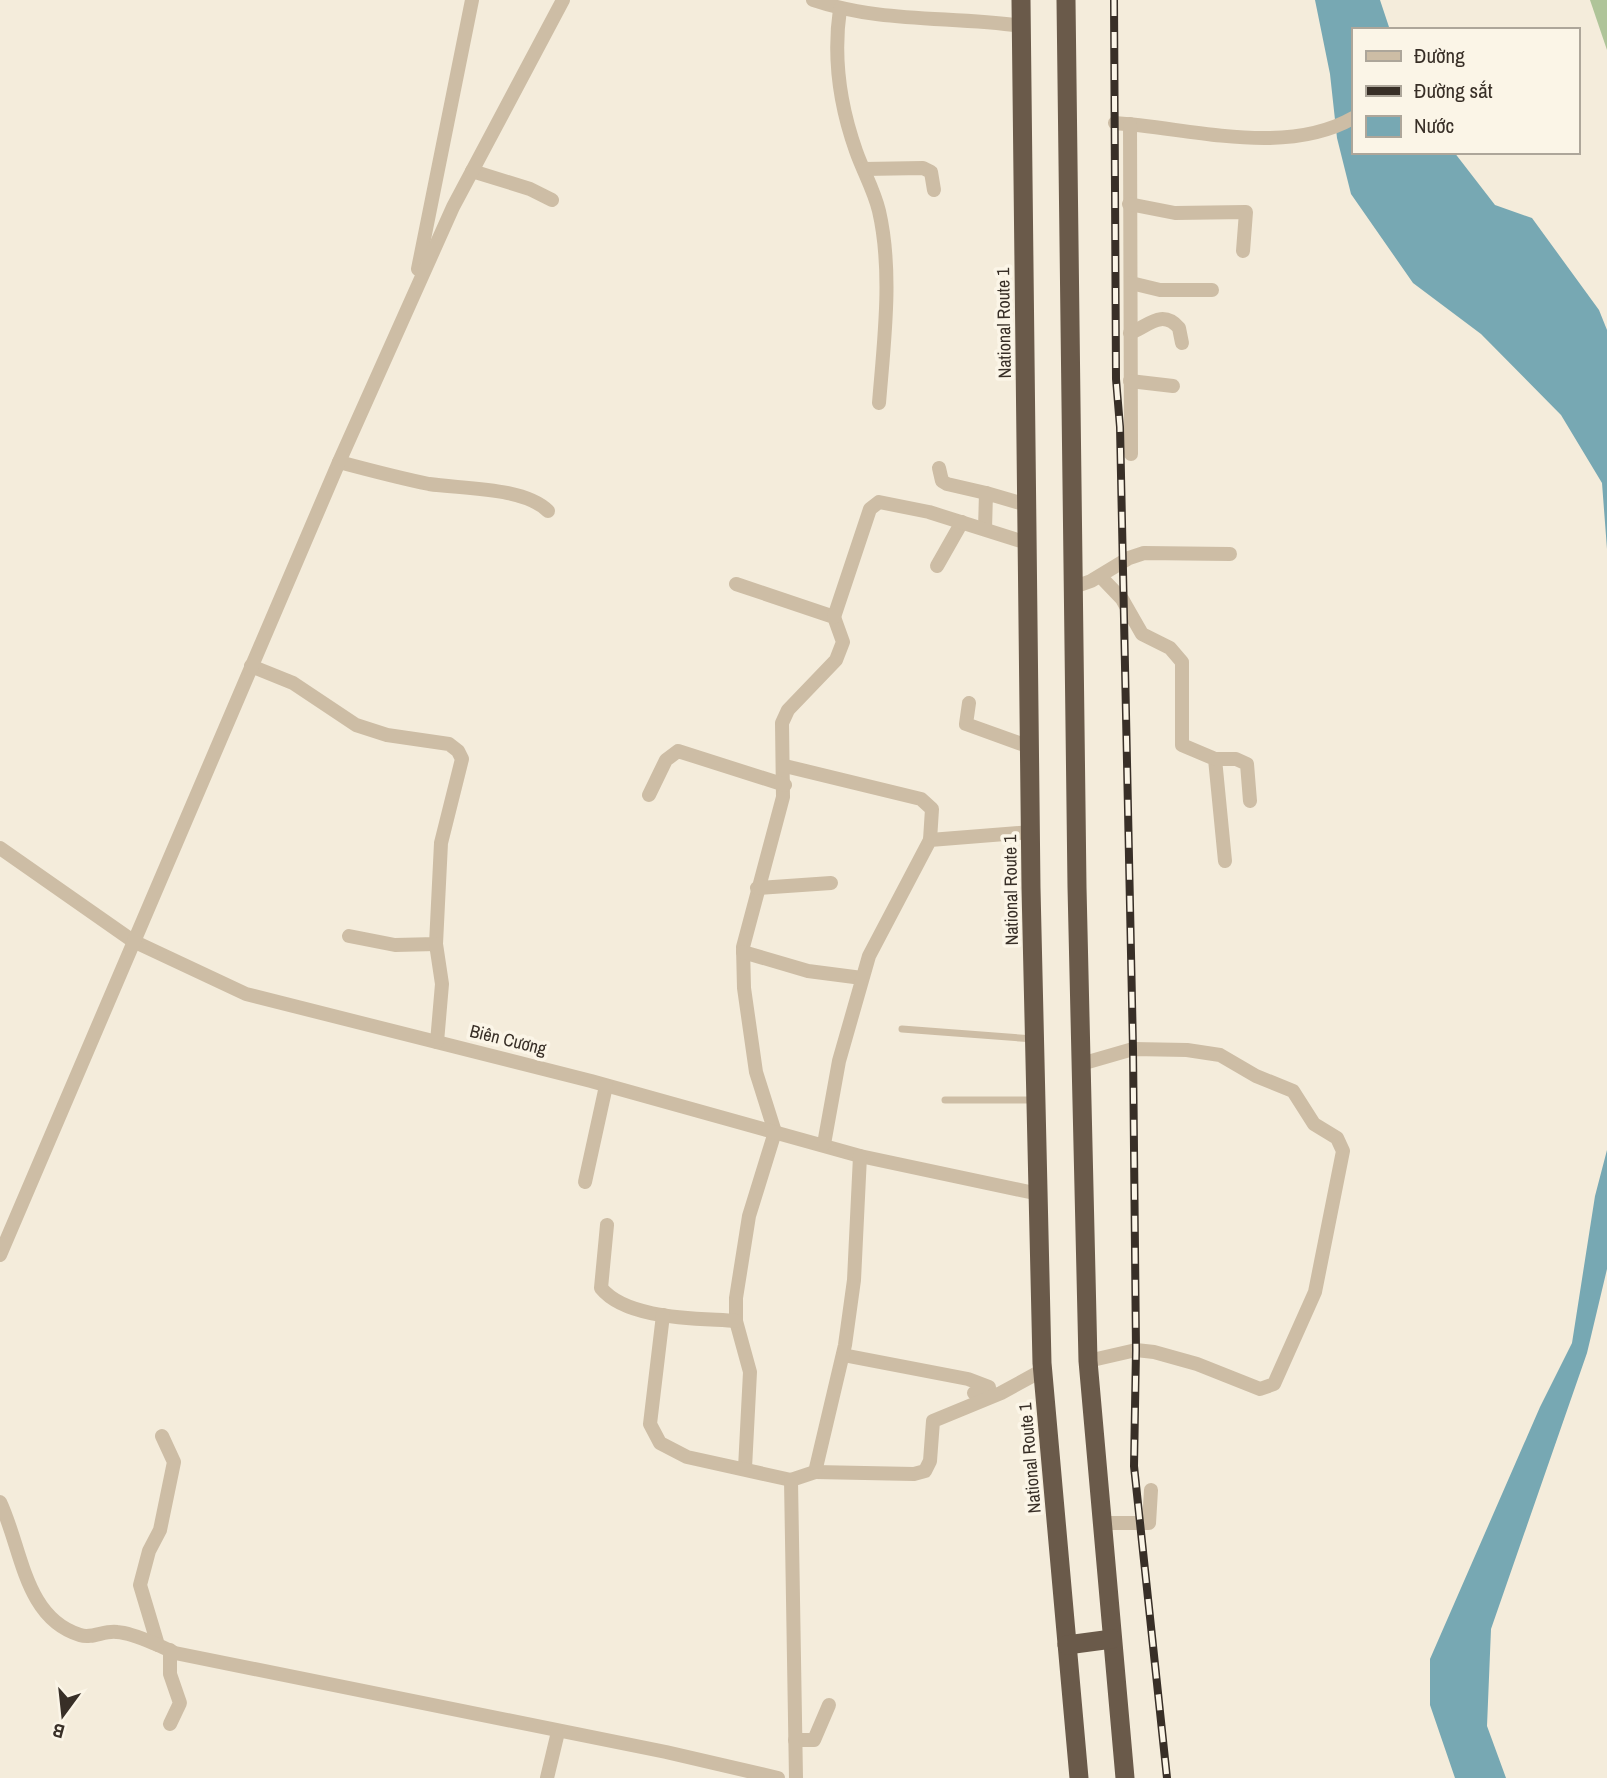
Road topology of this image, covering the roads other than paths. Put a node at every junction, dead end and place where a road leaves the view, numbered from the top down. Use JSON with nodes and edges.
{"nodes":[{"id":1,"x":472,"y":0,"type":"edge"},
{"id":2,"x":563,"y":0,"type":"edge"},
{"id":3,"x":813,"y":0,"type":"edge"},
{"id":4,"x":1021,"y":0,"type":"edge"},
{"id":5,"x":1066,"y":0,"type":"edge"},
{"id":6,"x":840,"y":9,"type":"junction"},
{"id":7,"x":1021,"y":26,"type":"junction"},
{"id":8,"x":1352,"y":119,"type":"edge"},
{"id":9,"x":863,"y":169,"type":"junction"},
{"id":10,"x":472,"y":171,"type":"junction"},
{"id":11,"x":934,"y":190,"type":"dead end"},
{"id":12,"x":552,"y":200,"type":"dead end"},
{"id":13,"x":1129,"y":204,"type":"junction"},
{"id":14,"x":1243,"y":251,"type":"dead end"},
{"id":15,"x":1131,"y":283,"type":"junction"},
{"id":16,"x":1212,"y":290,"type":"dead end"},
{"id":17,"x":412,"y":298,"type":"junction"},
{"id":18,"x":1130,"y":333,"type":"junction"},
{"id":19,"x":1182,"y":343,"type":"dead end"},
{"id":20,"x":1130,"y":381,"type":"junction"},
{"id":21,"x":1173,"y":386,"type":"dead end"},
{"id":22,"x":879,"y":403,"type":"dead end"},
{"id":23,"x":1131,"y":454,"type":"dead end"},
{"id":24,"x":339,"y":462,"type":"junction"},
{"id":25,"x":939,"y":468,"type":"dead end"},
{"id":26,"x":986,"y":493,"type":"junction"},
{"id":27,"x":1027,"y":505,"type":"junction"},
{"id":28,"x":548,"y":511,"type":"dead end"},
{"id":29,"x":962,"y":522,"type":"junction"},
{"id":30,"x":985,"y":529,"type":"junction"},
{"id":31,"x":1027,"y":543,"type":"junction"},
{"id":32,"x":1230,"y":554,"type":"dead end"},
{"id":33,"x":937,"y":566,"type":"dead end"},
{"id":34,"x":1100,"y":576,"type":"junction"},
{"id":35,"x":736,"y":584,"type":"dead end"},
{"id":36,"x":1073,"y":587,"type":"junction"},
{"id":37,"x":834,"y":617,"type":"junction"},
{"id":38,"x":251,"y":666,"type":"junction"},
{"id":39,"x":970,"y":703,"type":"dead end"},
{"id":40,"x":1030,"y":747,"type":"junction"},
{"id":41,"x":1216,"y":759,"type":"junction"},
{"id":42,"x":785,"y":766,"type":"junction"},
{"id":43,"x":785,"y":785,"type":"junction"},
{"id":44,"x":649,"y":795,"type":"dead end"},
{"id":45,"x":1250,"y":801,"type":"dead end"},
{"id":46,"x":1031,"y":832,"type":"junction"},
{"id":47,"x":930,"y":840,"type":"junction"},
{"id":48,"x":0,"y":848,"type":"edge"},
{"id":49,"x":1225,"y":861,"type":"dead end"},
{"id":50,"x":831,"y":883,"type":"dead end"},
{"id":51,"x":757,"y":888,"type":"junction"},
{"id":52,"x":349,"y":936,"type":"dead end"},
{"id":53,"x":133,"y":941,"type":"junction"},
{"id":54,"x":436,"y":944,"type":"junction"},
{"id":55,"x":743,"y":952,"type":"junction"},
{"id":56,"x":862,"y":978,"type":"junction"},
{"id":57,"x":902,"y":1029,"type":"dead end"},
{"id":58,"x":1035,"y":1039,"type":"junction"},
{"id":59,"x":438,"y":1042,"type":"junction"},
{"id":60,"x":1081,"y":1064,"type":"junction"},
{"id":61,"x":607,"y":1086,"type":"junction"},
{"id":62,"x":946,"y":1100,"type":"dead end"},
{"id":63,"x":1036,"y":1100,"type":"junction"},
{"id":64,"x":775,"y":1132,"type":"junction"},
{"id":65,"x":824,"y":1144,"type":"junction"},
{"id":66,"x":860,"y":1156,"type":"junction"},
{"id":67,"x":585,"y":1182,"type":"dead end"},
{"id":68,"x":1038,"y":1195,"type":"junction"},
{"id":69,"x":607,"y":1225,"type":"dead end"},
{"id":70,"x":0,"y":1255,"type":"edge"},
{"id":71,"x":663,"y":1315,"type":"junction"},
{"id":72,"x":736,"y":1321,"type":"junction"},
{"id":73,"x":843,"y":1354,"type":"junction"},
{"id":74,"x":1088,"y":1361,"type":"junction"},
{"id":75,"x":1043,"y":1370,"type":"junction"},
{"id":76,"x":937,"y":1408,"type":"dead end"},
{"id":77,"x":162,"y":1436,"type":"dead end"},
{"id":78,"x":745,"y":1468,"type":"junction"},
{"id":79,"x":816,"y":1472,"type":"junction"},
{"id":80,"x":791,"y":1480,"type":"junction"},
{"id":81,"x":1151,"y":1489,"type":"dead end"},
{"id":82,"x":0,"y":1503,"type":"edge"},
{"id":83,"x":1102,"y":1523,"type":"junction"},
{"id":84,"x":1112,"y":1639,"type":"junction"},
{"id":85,"x":1067,"y":1645,"type":"junction"},
{"id":86,"x":164,"y":1648,"type":"junction"},
{"id":87,"x":829,"y":1705,"type":"dead end"},
{"id":88,"x":170,"y":1724,"type":"dead end"},
{"id":89,"x":558,"y":1732,"type":"junction"},
{"id":90,"x":795,"y":1740,"type":"junction"},
{"id":91,"x":547,"y":1778,"type":"edge"},
{"id":92,"x":778,"y":1778,"type":"edge"},
{"id":93,"x":796,"y":1778,"type":"edge"},
{"id":94,"x":1079,"y":1778,"type":"edge"},
{"id":95,"x":1125,"y":1778,"type":"edge"}],
"edges":[{"from":1,"to":17,"type":"street"},
{"from":2,"to":10,"type":"street"},
{"from":3,"to":6,"type":"street"},
{"from":4,"to":7,"type":"highway","name":"National Route 1"},
{"from":5,"to":36,"type":"highway"},
{"from":6,"to":7,"type":"street"},
{"from":6,"to":9,"type":"street"},
{"from":7,"to":27,"type":"highway","name":"National Route 1"},
{"from":8,"to":13,"type":"street"},
{"from":9,"to":11,"type":"street"},
{"from":9,"to":22,"type":"street"},
{"from":10,"to":12,"type":"street"},
{"from":10,"to":17,"type":"street"},
{"from":13,"to":14,"type":"street"},
{"from":13,"to":15,"type":"street"},
{"from":15,"to":16,"type":"street"},
{"from":15,"to":18,"type":"street"},
{"from":17,"to":24,"type":"street"},
{"from":18,"to":19,"type":"street"},
{"from":18,"to":20,"type":"street"},
{"from":20,"to":21,"type":"street"},
{"from":20,"to":23,"type":"street"},
{"from":24,"to":28,"type":"street"},
{"from":24,"to":38,"type":"street"},
{"from":25,"to":26,"type":"street"},
{"from":26,"to":27,"type":"street"},
{"from":26,"to":30,"type":"street"},
{"from":27,"to":31,"type":"highway","name":"National Route 1"},
{"from":29,"to":30,"type":"street"},
{"from":29,"to":33,"type":"street"},
{"from":29,"to":37,"type":"street"},
{"from":30,"to":31,"type":"street"},
{"from":31,"to":40,"type":"highway","name":"National Route 1"},
{"from":32,"to":34,"type":"street"},
{"from":34,"to":36,"type":"street"},
{"from":34,"to":41,"type":"street"},
{"from":35,"to":37,"type":"street"},
{"from":36,"to":60,"type":"highway"},
{"from":37,"to":42,"type":"street"},
{"from":38,"to":53,"type":"street"},
{"from":38,"to":54,"type":"street"},
{"from":39,"to":40,"type":"street"},
{"from":40,"to":46,"type":"highway","name":"National Route 1"},
{"from":41,"to":45,"type":"street"},
{"from":41,"to":49,"type":"street"},
{"from":42,"to":43,"type":"street"},
{"from":42,"to":47,"type":"street"},
{"from":43,"to":44,"type":"street"},
{"from":43,"to":51,"type":"street"},
{"from":46,"to":47,"type":"street"},
{"from":46,"to":58,"type":"highway","name":"National Route 1"},
{"from":47,"to":56,"type":"street"},
{"from":48,"to":53,"type":"street","name":"Biên Cương"},
{"from":50,"to":51,"type":"street"},
{"from":51,"to":55,"type":"street"},
{"from":52,"to":54,"type":"street"},
{"from":53,"to":59,"type":"street","name":"Biên Cương"},
{"from":53,"to":70,"type":"street"},
{"from":54,"to":59,"type":"street"},
{"from":55,"to":56,"type":"street"},
{"from":55,"to":64,"type":"street"},
{"from":56,"to":65,"type":"street"},
{"from":57,"to":58,"type":"lane"},
{"from":58,"to":63,"type":"highway","name":"National Route 1"},
{"from":59,"to":61,"type":"street","name":"Biên Cương"},
{"from":60,"to":74,"type":"highway"},
{"from":60,"to":74,"type":"street"},
{"from":61,"to":64,"type":"street","name":"Biên Cương"},
{"from":61,"to":67,"type":"street"},
{"from":62,"to":63,"type":"lane"},
{"from":63,"to":68,"type":"highway","name":"National Route 1"},
{"from":64,"to":65,"type":"street","name":"Biên Cương"},
{"from":64,"to":72,"type":"street"},
{"from":65,"to":66,"type":"street","name":"Biên Cương"},
{"from":66,"to":68,"type":"street","name":"Biên Cương"},
{"from":66,"to":73,"type":"street"},
{"from":68,"to":75,"type":"highway","name":"National Route 1"},
{"from":69,"to":71,"type":"street"},
{"from":71,"to":72,"type":"street"},
{"from":71,"to":78,"type":"street"},
{"from":72,"to":78,"type":"street"},
{"from":73,"to":76,"type":"street"},
{"from":73,"to":79,"type":"street"},
{"from":74,"to":83,"type":"highway"},
{"from":75,"to":79,"type":"street"},
{"from":75,"to":85,"type":"highway","name":"National Route 1"},
{"from":77,"to":86,"type":"street"},
{"from":78,"to":80,"type":"street"},
{"from":79,"to":80,"type":"street"},
{"from":80,"to":90,"type":"street"},
{"from":81,"to":83,"type":"street"},
{"from":82,"to":86,"type":"street"},
{"from":83,"to":84,"type":"highway"},
{"from":84,"to":85,"type":"highway"},
{"from":84,"to":95,"type":"highway"},
{"from":85,"to":94,"type":"highway","name":"National Route 1"},
{"from":86,"to":88,"type":"street"},
{"from":86,"to":89,"type":"street"},
{"from":87,"to":90,"type":"street"},
{"from":89,"to":91,"type":"street"},
{"from":89,"to":92,"type":"street"},
{"from":90,"to":93,"type":"street"}]}
